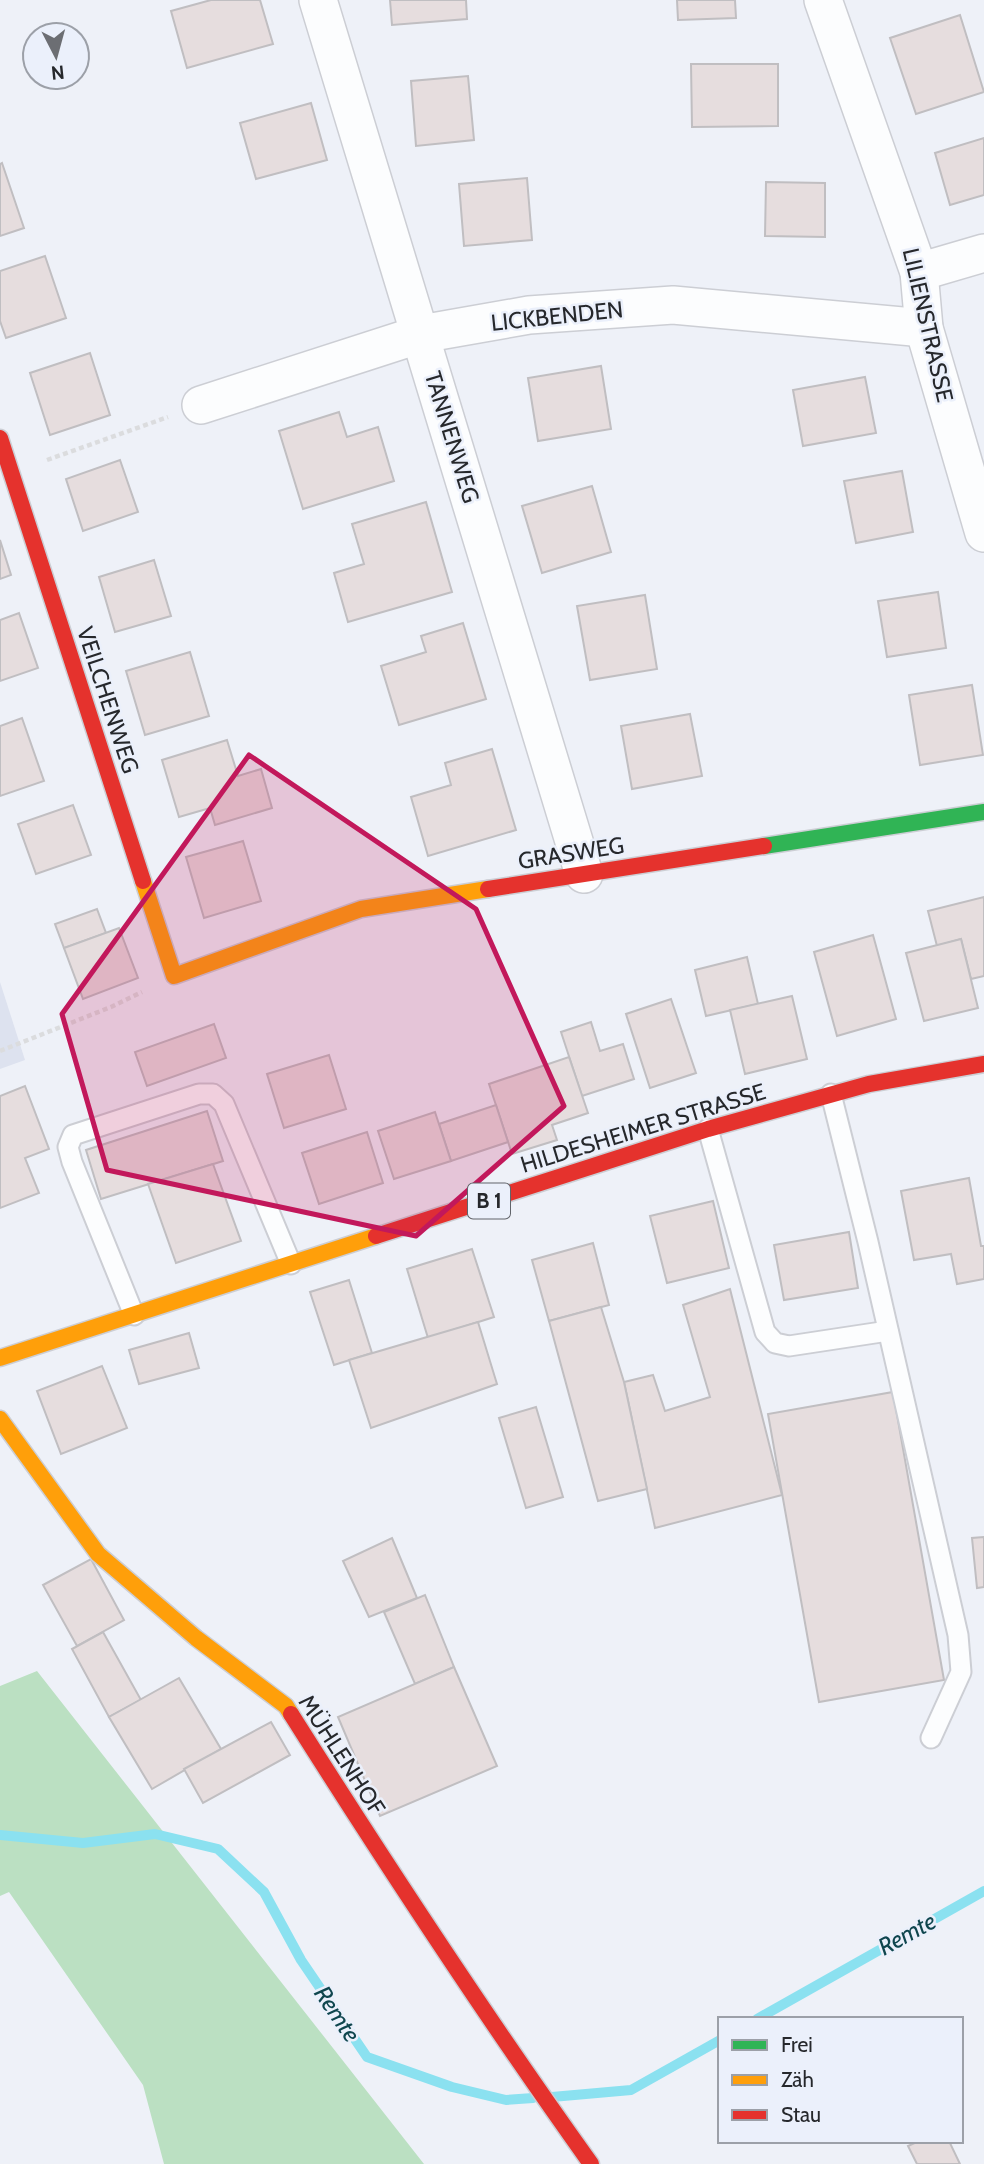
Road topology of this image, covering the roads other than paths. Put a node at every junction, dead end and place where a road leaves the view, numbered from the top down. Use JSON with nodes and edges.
{"nodes":[{"id":1,"x":318,"y":0,"type":"edge"},
{"id":2,"x":823,"y":0,"type":"edge"},
{"id":3,"x":984,"y":253,"type":"edge"},
{"id":4,"x":919,"y":272,"type":"junction"},
{"id":5,"x":924,"y":328,"type":"junction"},
{"id":6,"x":421,"y":334,"type":"junction"},
{"id":7,"x":201,"y":405,"type":"road end"},
{"id":8,"x":0,"y":438,"type":"edge"},
{"id":9,"x":984,"y":533,"type":"edge"},
{"id":10,"x":984,"y":812,"type":"edge"},
{"id":11,"x":584,"y":874,"type":"junction"},
{"id":12,"x":174,"y":976,"type":"joint"},
{"id":13,"x":984,"y":1064,"type":"edge"},
{"id":14,"x":831,"y":1094,"type":"junction"},
{"id":15,"x":708,"y":1129,"type":"junction"},
{"id":16,"x":291,"y":1265,"type":"junction"},
{"id":17,"x":134,"y":1315,"type":"junction"},
{"id":18,"x":888,"y":1331,"type":"junction"},
{"id":19,"x":0,"y":1358,"type":"edge"},
{"id":20,"x":0,"y":1419,"type":"edge"},
{"id":21,"x":931,"y":1738,"type":"dead end"},
{"id":22,"x":591,"y":2164,"type":"edge"}],
"edges":[{"from":1,"to":6,"type":"street","name":"TANNENWEG"},
{"from":2,"to":4,"type":"street","name":"LILIENSTRASSE"},
{"from":3,"to":4,"type":"street"},
{"from":4,"to":5,"type":"street","name":"LILIENSTRASSE"},
{"from":5,"to":6,"type":"street","name":"LICKBENDEN"},
{"from":5,"to":9,"type":"street","name":"LILIENSTRASSE"},
{"from":6,"to":7,"type":"street","name":"LICKBENDEN"},
{"from":6,"to":11,"type":"street","name":"TANNENWEG"},
{"from":8,"to":12,"type":"street","name":"VEILCHENWEG"},
{"from":10,"to":11,"type":"street","name":"GRASWEG"},
{"from":11,"to":12,"type":"street","name":"GRASWEG"},
{"from":13,"to":14,"type":"street","name":"HILDESHEIMER STRASSE","number":"B 1"},
{"from":14,"to":15,"type":"street","name":"HILDESHEIMER STRASSE","number":"B 1"},
{"from":14,"to":18,"type":"lane"},
{"from":15,"to":16,"type":"street","name":"HILDESHEIMER STRASSE","number":"B 1"},
{"from":15,"to":18,"type":"lane"},
{"from":16,"to":17,"type":"street","name":"HILDESHEIMER STRASSE","number":"B 1"},
{"from":16,"to":17,"type":"lane"},
{"from":17,"to":19,"type":"street","name":"HILDESHEIMER STRASSE","number":"B 1"},
{"from":18,"to":21,"type":"lane"},
{"from":20,"to":22,"type":"street","name":"MÜHLENHOF"}]}
